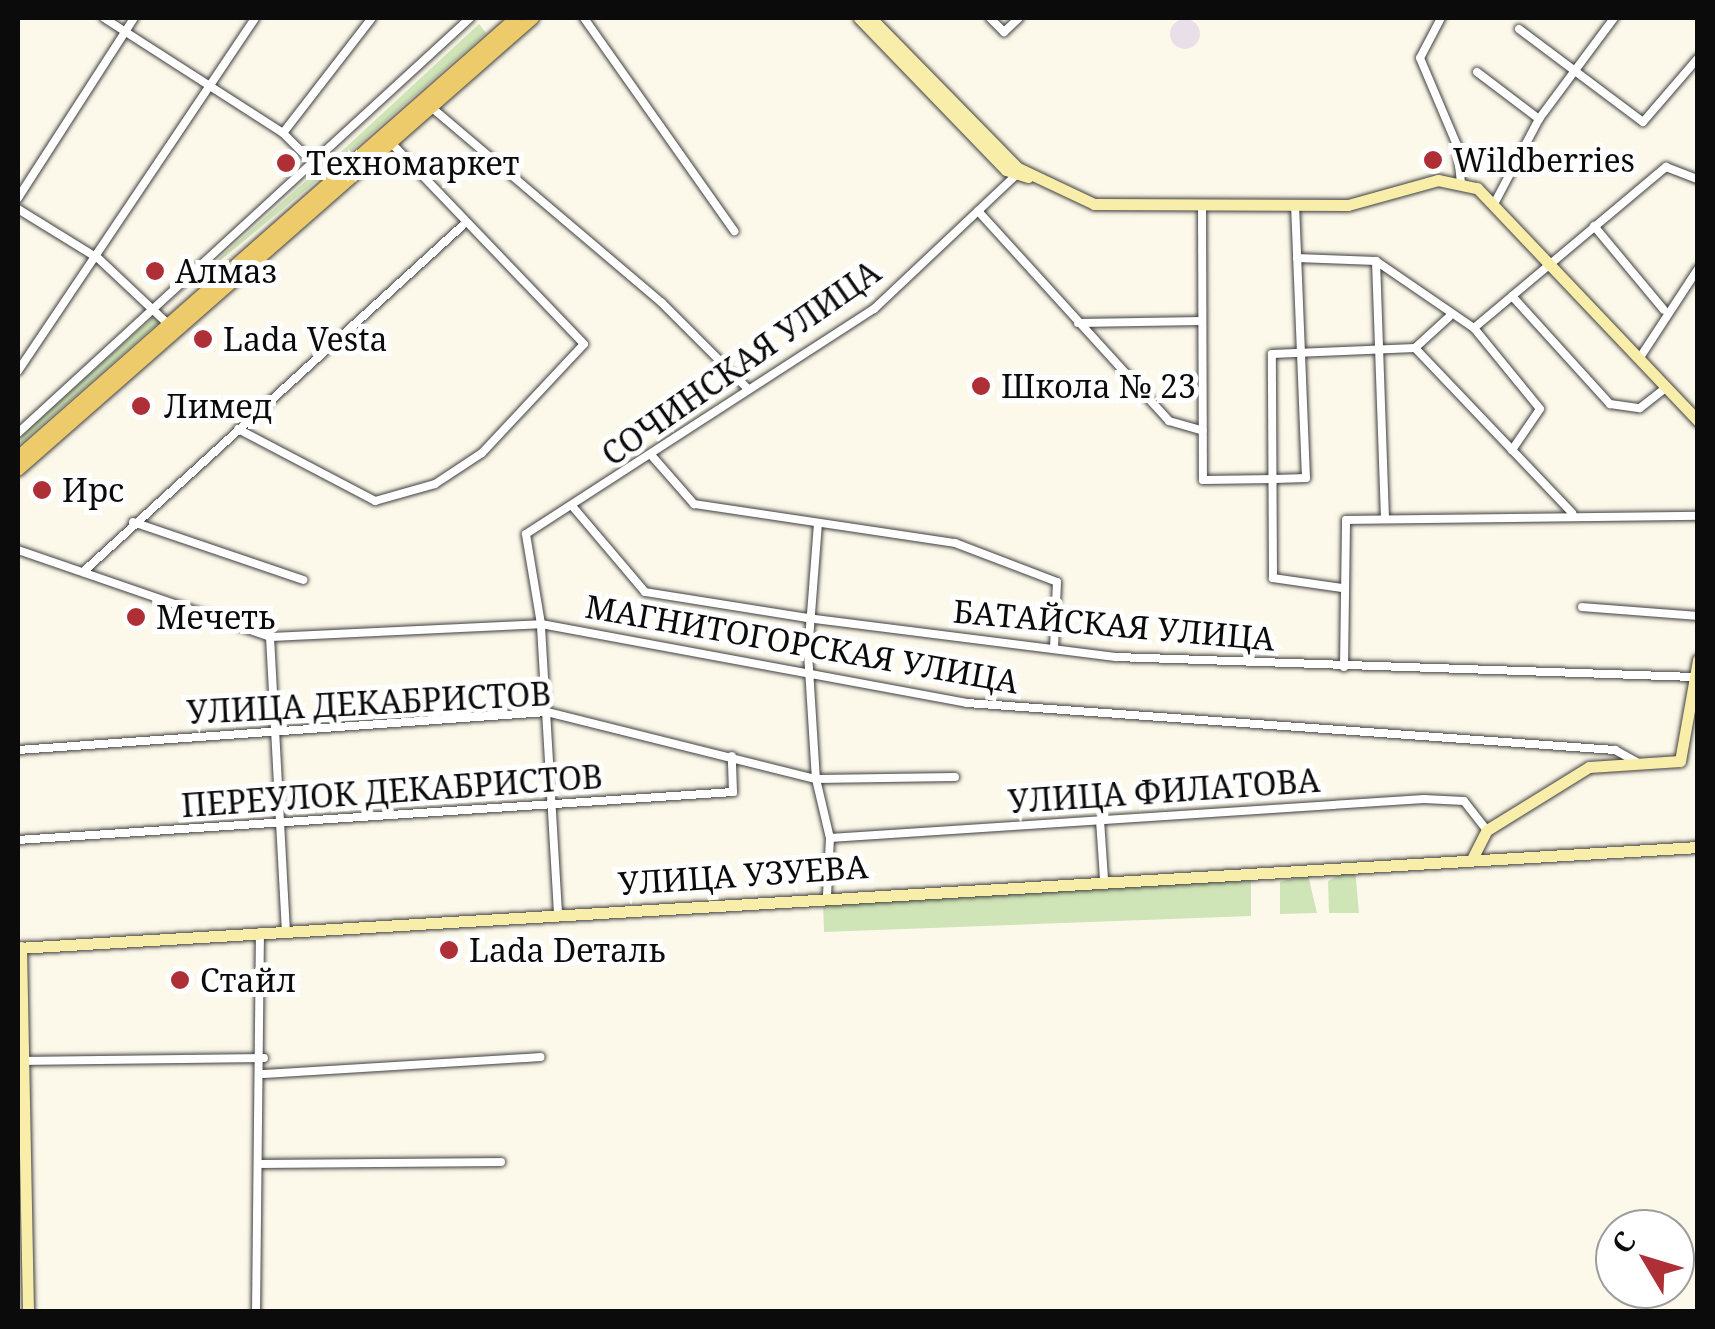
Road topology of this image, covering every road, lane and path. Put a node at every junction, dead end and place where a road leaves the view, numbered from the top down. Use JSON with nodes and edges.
{"nodes":[{"id":1,"x":104,"y":18,"type":"edge"},
{"id":2,"x":134,"y":18,"type":"edge"},
{"id":3,"x":255,"y":18,"type":"edge"},
{"id":4,"x":372,"y":18,"type":"edge"},
{"id":5,"x":470,"y":18,"type":"edge"},
{"id":6,"x":516,"y":18,"type":"edge"},
{"id":7,"x":533,"y":18,"type":"edge"},
{"id":8,"x":584,"y":18,"type":"edge"},
{"id":9,"x":860,"y":18,"type":"edge"},
{"id":10,"x":871,"y":18,"type":"edge"},
{"id":11,"x":990,"y":18,"type":"edge"},
{"id":12,"x":1019,"y":18,"type":"edge"},
{"id":13,"x":1441,"y":18,"type":"edge"},
{"id":14,"x":1614,"y":18,"type":"edge"},
{"id":15,"x":1519,"y":29,"type":"dead end"},
{"id":16,"x":126,"y":31,"type":"junction"},
{"id":17,"x":1698,"y":58,"type":"edge"},
{"id":18,"x":1477,"y":72,"type":"dead end"},
{"id":19,"x":1572,"y":72,"type":"junction"},
{"id":20,"x":210,"y":86,"type":"junction"},
{"id":21,"x":431,"y":106,"type":"junction"},
{"id":22,"x":1539,"y":119,"type":"junction"},
{"id":23,"x":283,"y":133,"type":"junction"},
{"id":24,"x":387,"y":139,"type":"junction"},
{"id":25,"x":318,"y":160,"type":"junction"},
{"id":26,"x":1016,"y":176,"type":"junction"},
{"id":27,"x":1032,"y":178,"type":"junction"},
{"id":28,"x":1698,"y":179,"type":"edge"},
{"id":29,"x":334,"y":180,"type":"junction"},
{"id":30,"x":1461,"y":183,"type":"junction"},
{"id":31,"x":18,"y":198,"type":"edge"},
{"id":32,"x":319,"y":204,"type":"junction"},
{"id":33,"x":1494,"y":204,"type":"junction"},
{"id":34,"x":1295,"y":206,"type":"junction"},
{"id":35,"x":1202,"y":207,"type":"junction"},
{"id":36,"x":18,"y":209,"type":"edge"},
{"id":37,"x":978,"y":210,"type":"junction"},
{"id":38,"x":462,"y":226,"type":"junction"},
{"id":39,"x":1594,"y":226,"type":"junction"},
{"id":40,"x":734,"y":231,"type":"dead end"},
{"id":41,"x":1298,"y":258,"type":"junction"},
{"id":42,"x":99,"y":259,"type":"junction"},
{"id":43,"x":1376,"y":260,"type":"junction"},
{"id":44,"x":1548,"y":262,"type":"junction"},
{"id":45,"x":1698,"y":269,"type":"edge"},
{"id":46,"x":1512,"y":296,"type":"junction"},
{"id":47,"x":155,"y":305,"type":"junction"},
{"id":48,"x":1664,"y":310,"type":"junction"},
{"id":49,"x":1449,"y":316,"type":"junction"},
{"id":50,"x":1202,"y":321,"type":"junction"},
{"id":51,"x":172,"y":323,"type":"junction"},
{"id":52,"x":1078,"y":323,"type":"junction"},
{"id":53,"x":1474,"y":328,"type":"junction"},
{"id":54,"x":160,"y":345,"type":"junction"},
{"id":55,"x":1376,"y":348,"type":"junction"},
{"id":56,"x":1414,"y":348,"type":"junction"},
{"id":57,"x":1302,"y":352,"type":"junction"},
{"id":58,"x":1639,"y":360,"type":"junction"},
{"id":59,"x":18,"y":372,"type":"edge"},
{"id":60,"x":1666,"y":388,"type":"junction"},
{"id":61,"x":748,"y":390,"type":"junction"},
{"id":62,"x":1698,"y":421,"type":"edge"},
{"id":63,"x":238,"y":429,"type":"junction"},
{"id":64,"x":1202,"y":431,"type":"junction"},
{"id":65,"x":18,"y":433,"type":"edge"},
{"id":66,"x":1512,"y":450,"type":"junction"},
{"id":67,"x":652,"y":456,"type":"junction"},
{"id":68,"x":18,"y":457,"type":"edge"},
{"id":69,"x":18,"y":470,"type":"edge"},
{"id":70,"x":1275,"y":479,"type":"junction"},
{"id":71,"x":573,"y":506,"type":"junction"},
{"id":72,"x":1572,"y":513,"type":"junction"},
{"id":73,"x":1698,"y":516,"type":"edge"},
{"id":74,"x":1386,"y":518,"type":"junction"},
{"id":75,"x":132,"y":522,"type":"junction"},
{"id":76,"x":818,"y":523,"type":"junction"},
{"id":77,"x":18,"y":550,"type":"edge"},
{"id":78,"x":83,"y":572,"type":"junction"},
{"id":79,"x":303,"y":580,"type":"dead end"},
{"id":80,"x":1342,"y":588,"type":"junction"},
{"id":81,"x":1582,"y":607,"type":"dead end"},
{"id":82,"x":1698,"y":616,"type":"edge"},
{"id":83,"x":807,"y":618,"type":"junction"},
{"id":84,"x":542,"y":624,"type":"junction"},
{"id":85,"x":270,"y":638,"type":"junction"},
{"id":86,"x":1054,"y":649,"type":"junction"},
{"id":87,"x":1344,"y":667,"type":"junction"},
{"id":88,"x":1696,"y":668,"type":"edge"},
{"id":89,"x":811,"y":678,"type":"junction"},
{"id":90,"x":547,"y":712,"type":"junction"},
{"id":91,"x":272,"y":731,"type":"junction"},
{"id":92,"x":18,"y":750,"type":"edge"},
{"id":93,"x":732,"y":756,"type":"junction"},
{"id":94,"x":1647,"y":767,"type":"junction"},
{"id":95,"x":955,"y":777,"type":"dead end"},
{"id":96,"x":816,"y":779,"type":"junction"},
{"id":97,"x":551,"y":807,"type":"junction"},
{"id":98,"x":1100,"y":820,"type":"junction"},
{"id":99,"x":278,"y":824,"type":"junction"},
{"id":100,"x":1486,"y":830,"type":"junction"},
{"id":101,"x":830,"y":838,"type":"junction"},
{"id":102,"x":18,"y":840,"type":"edge"},
{"id":103,"x":1698,"y":847,"type":"edge"},
{"id":104,"x":1473,"y":857,"type":"junction"},
{"id":105,"x":1104,"y":879,"type":"junction"},
{"id":106,"x":827,"y":896,"type":"junction"},
{"id":107,"x":558,"y":913,"type":"junction"},
{"id":108,"x":286,"y":930,"type":"junction"},
{"id":109,"x":260,"y":932,"type":"junction"},
{"id":110,"x":19,"y":947,"type":"edge"},
{"id":111,"x":540,"y":1057,"type":"dead end"},
{"id":112,"x":264,"y":1058,"type":"junction"},
{"id":113,"x":20,"y":1061,"type":"edge"},
{"id":114,"x":264,"y":1074,"type":"junction"},
{"id":115,"x":21,"y":1162,"type":"edge"},
{"id":116,"x":501,"y":1162,"type":"dead end"},
{"id":117,"x":262,"y":1164,"type":"junction"},
{"id":118,"x":22,"y":1239,"type":"edge"},
{"id":119,"x":28,"y":1312,"type":"edge"},
{"id":120,"x":256,"y":1312,"type":"edge"}],
"edges":[{"from":1,"to":16,"type":"street"},
{"from":2,"to":16,"type":"street"},
{"from":3,"to":20,"type":"street"},
{"from":4,"to":23,"type":"street"},
{"from":5,"to":25,"type":"street"},
{"from":6,"to":24,"type":"main road"},
{"from":7,"to":21,"type":"main road"},
{"from":8,"to":40,"type":"street"},
{"from":9,"to":26,"type":"street"},
{"from":10,"to":27,"type":"street"},
{"from":11,"to":12,"type":"street"},
{"from":13,"to":30,"type":"street"},
{"from":14,"to":19,"type":"street"},
{"from":15,"to":19,"type":"street"},
{"from":16,"to":20,"type":"street"},
{"from":16,"to":31,"type":"street"},
{"from":17,"to":19,"type":"street"},
{"from":18,"to":22,"type":"street"},
{"from":19,"to":22,"type":"street"},
{"from":20,"to":23,"type":"street"},
{"from":20,"to":42,"type":"street"},
{"from":21,"to":24,"type":"main road"},
{"from":21,"to":61,"type":"street"},
{"from":22,"to":33,"type":"street"},
{"from":23,"to":25,"type":"street"},
{"from":24,"to":29,"type":"main road"},
{"from":24,"to":32,"type":"main road"},
{"from":24,"to":38,"type":"street"},
{"from":25,"to":29,"type":"street"},
{"from":25,"to":47,"type":"street"},
{"from":26,"to":27,"type":"street"},
{"from":26,"to":37,"type":"street","name":"СОЧИНСКАЯ УЛИЦА"},
{"from":27,"to":35,"type":"street"},
{"from":28,"to":39,"type":"street"},
{"from":29,"to":32,"type":"street"},
{"from":29,"to":51,"type":"main road"},
{"from":30,"to":33,"type":"street"},
{"from":30,"to":34,"type":"street"},
{"from":32,"to":54,"type":"main road"},
{"from":33,"to":44,"type":"street"},
{"from":34,"to":35,"type":"street"},
{"from":34,"to":41,"type":"street"},
{"from":35,"to":50,"type":"street"},
{"from":36,"to":42,"type":"street"},
{"from":37,"to":52,"type":"street"},
{"from":37,"to":61,"type":"street","name":"СОЧИНСКАЯ УЛИЦА"},
{"from":38,"to":63,"type":"street"},
{"from":38,"to":63,"type":"street"},
{"from":39,"to":44,"type":"street"},
{"from":39,"to":48,"type":"street"},
{"from":41,"to":43,"type":"street"},
{"from":41,"to":57,"type":"street"},
{"from":42,"to":47,"type":"street"},
{"from":42,"to":59,"type":"street"},
{"from":43,"to":49,"type":"street"},
{"from":43,"to":55,"type":"street"},
{"from":44,"to":46,"type":"street"},
{"from":44,"to":58,"type":"street"},
{"from":45,"to":48,"type":"street"},
{"from":46,"to":53,"type":"street"},
{"from":46,"to":60,"type":"street"},
{"from":47,"to":51,"type":"street"},
{"from":47,"to":65,"type":"street"},
{"from":48,"to":58,"type":"street"},
{"from":49,"to":53,"type":"street"},
{"from":49,"to":56,"type":"street"},
{"from":50,"to":52,"type":"street"},
{"from":50,"to":64,"type":"street"},
{"from":51,"to":54,"type":"street"},
{"from":51,"to":68,"type":"main road"},
{"from":52,"to":64,"type":"street"},
{"from":53,"to":66,"type":"street"},
{"from":54,"to":69,"type":"main road"},
{"from":55,"to":56,"type":"street"},
{"from":55,"to":57,"type":"street"},
{"from":55,"to":74,"type":"street"},
{"from":56,"to":66,"type":"street"},
{"from":57,"to":70,"type":"street"},
{"from":57,"to":70,"type":"street"},
{"from":58,"to":60,"type":"street"},
{"from":60,"to":62,"type":"street"},
{"from":61,"to":67,"type":"street","name":"СОЧИНСКАЯ УЛИЦА"},
{"from":63,"to":75,"type":"street"},
{"from":64,"to":70,"type":"street"},
{"from":66,"to":72,"type":"street"},
{"from":67,"to":71,"type":"street","name":"СОЧИНСКАЯ УЛИЦА"},
{"from":67,"to":76,"type":"street"},
{"from":70,"to":80,"type":"street"},
{"from":71,"to":83,"type":"street","name":"БАТАЙСКАЯ УЛИЦА"},
{"from":71,"to":84,"type":"street","name":"СОЧИНСКАЯ УЛИЦА"},
{"from":72,"to":73,"type":"street"},
{"from":72,"to":74,"type":"street"},
{"from":74,"to":80,"type":"street"},
{"from":75,"to":78,"type":"street"},
{"from":75,"to":79,"type":"street"},
{"from":76,"to":83,"type":"street"},
{"from":76,"to":86,"type":"street"},
{"from":77,"to":78,"type":"street","name":"МАГНИТОГОРСКАЯ УЛИЦА"},
{"from":78,"to":85,"type":"street","name":"МАГНИТОГОРСКАЯ УЛИЦА"},
{"from":80,"to":87,"type":"street"},
{"from":81,"to":82,"type":"street"},
{"from":83,"to":86,"type":"street","name":"БАТАЙСКАЯ УЛИЦА"},
{"from":83,"to":89,"type":"street"},
{"from":84,"to":85,"type":"street","name":"МАГНИТОГОРСКАЯ УЛИЦА"},
{"from":84,"to":89,"type":"street","name":"МАГНИТОГОРСКАЯ УЛИЦА"},
{"from":84,"to":90,"type":"street"},
{"from":85,"to":91,"type":"street"},
{"from":86,"to":87,"type":"street","name":"БАТАЙСКАЯ УЛИЦА"},
{"from":87,"to":88,"type":"street","name":"БАТАЙСКАЯ УЛИЦА"},
{"from":88,"to":94,"type":"street"},
{"from":89,"to":94,"type":"street","name":"МАГНИТОГОРСКАЯ УЛИЦА"},
{"from":89,"to":96,"type":"street"},
{"from":90,"to":91,"type":"street","name":"УЛИЦА ДЕКАБРИСТОВ"},
{"from":90,"to":93,"type":"street","name":"УЛИЦА ДЕКАБРИСТОВ"},
{"from":90,"to":97,"type":"street"},
{"from":91,"to":92,"type":"street","name":"УЛИЦА ДЕКАБРИСТОВ"},
{"from":91,"to":99,"type":"street"},
{"from":93,"to":96,"type":"street","name":"УЛИЦА ДЕКАБРИСТОВ"},
{"from":93,"to":97,"type":"street","name":"ПЕРЕУЛОК ДЕКАБРИСТОВ"},
{"from":94,"to":100,"type":"street"},
{"from":95,"to":96,"type":"street","name":"УЛИЦА ДЕКАБРИСТОВ"},
{"from":96,"to":101,"type":"street"},
{"from":97,"to":99,"type":"street","name":"ПЕРЕУЛОК ДЕКАБРИСТОВ"},
{"from":97,"to":107,"type":"street"},
{"from":98,"to":100,"type":"street","name":"УЛИЦА ФИЛАТОВА"},
{"from":98,"to":101,"type":"street","name":"УЛИЦА ФИЛАТОВА"},
{"from":98,"to":105,"type":"street"},
{"from":99,"to":102,"type":"street","name":"ПЕРЕУЛОК ДЕКАБРИСТОВ"},
{"from":99,"to":108,"type":"street"},
{"from":100,"to":104,"type":"street"},
{"from":101,"to":106,"type":"street"},
{"from":103,"to":104,"type":"street","name":"УЛИЦА УЗУЕВА"},
{"from":104,"to":105,"type":"street","name":"УЛИЦА УЗУЕВА"},
{"from":105,"to":106,"type":"street","name":"УЛИЦА УЗУЕВА"},
{"from":106,"to":107,"type":"street","name":"УЛИЦА УЗУЕВА"},
{"from":107,"to":108,"type":"street","name":"УЛИЦА УЗУЕВА"},
{"from":108,"to":109,"type":"street","name":"УЛИЦА УЗУЕВА"},
{"from":109,"to":110,"type":"street","name":"УЛИЦА УЗУЕВА"},
{"from":109,"to":112,"type":"street"},
{"from":110,"to":113,"type":"street"},
{"from":111,"to":114,"type":"street"},
{"from":112,"to":113,"type":"street"},
{"from":112,"to":114,"type":"street"},
{"from":113,"to":115,"type":"street"},
{"from":114,"to":117,"type":"street"},
{"from":115,"to":118,"type":"street"},
{"from":116,"to":117,"type":"street"},
{"from":117,"to":120,"type":"street"},
{"from":118,"to":119,"type":"street"}]}
